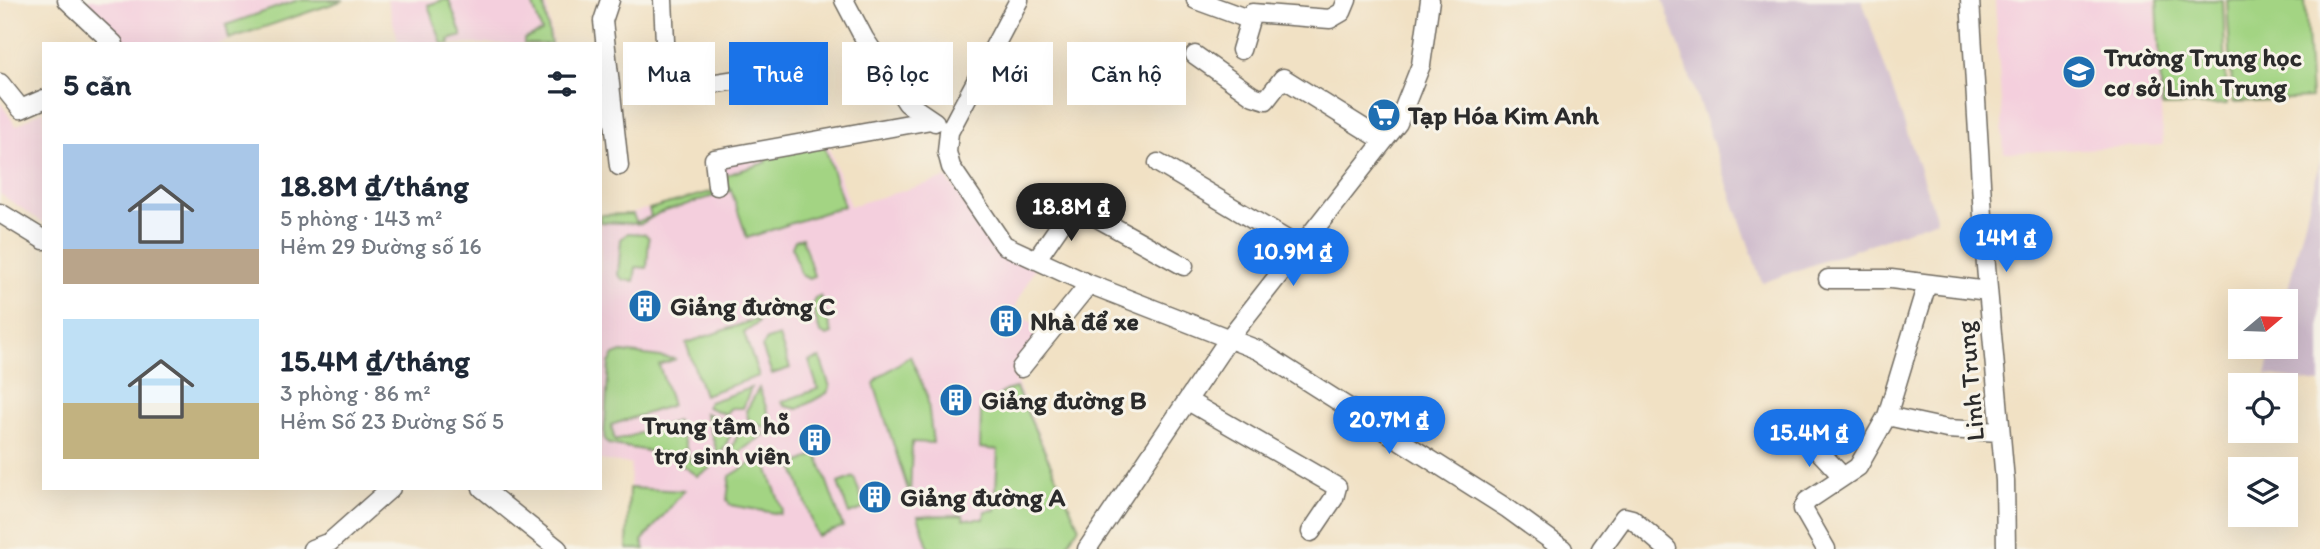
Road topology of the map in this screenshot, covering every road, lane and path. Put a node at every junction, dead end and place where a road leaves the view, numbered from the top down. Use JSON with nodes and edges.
{"nodes":[{"id":1,"x":67,"y":0,"type":"edge"},
{"id":2,"x":610,"y":0,"type":"edge"},
{"id":3,"x":663,"y":0,"type":"edge"},
{"id":4,"x":844,"y":0,"type":"edge"},
{"id":5,"x":1018,"y":0,"type":"edge"},
{"id":6,"x":1196,"y":0,"type":"edge"},
{"id":7,"x":1347,"y":0,"type":"edge"},
{"id":8,"x":1430,"y":0,"type":"edge"},
{"id":9,"x":1970,"y":0,"type":"edge"},
{"id":10,"x":1248,"y":19,"type":"junction"},
{"id":11,"x":112,"y":42,"type":"edge"},
{"id":12,"x":1241,"y":50,"type":"dead end"},
{"id":13,"x":1195,"y":55,"type":"dead end"},
{"id":14,"x":729,"y":81,"type":"edge"},
{"id":15,"x":0,"y":83,"type":"edge"},
{"id":16,"x":42,"y":100,"type":"edge"},
{"id":17,"x":931,"y":120,"type":"junction"},
{"id":18,"x":949,"y":132,"type":"junction"},
{"id":19,"x":1384,"y":141,"type":"junction"},
{"id":20,"x":1158,"y":163,"type":"dead end"},
{"id":21,"x":618,"y":166,"type":"dead end"},
{"id":22,"x":717,"y":186,"type":"dead end"},
{"id":23,"x":0,"y":213,"type":"edge"},
{"id":24,"x":42,"y":239,"type":"edge"},
{"id":25,"x":1299,"y":247,"type":"junction"},
{"id":26,"x":1036,"y":260,"type":"junction"},
{"id":27,"x":1184,"y":266,"type":"dead end"},
{"id":28,"x":1828,"y":279,"type":"dead end"},
{"id":29,"x":1089,"y":284,"type":"junction"},
{"id":30,"x":1927,"y":284,"type":"junction"},
{"id":31,"x":1988,"y":290,"type":"junction"},
{"id":32,"x":1230,"y":337,"type":"junction"},
{"id":33,"x":1021,"y":368,"type":"dead end"},
{"id":34,"x":1188,"y":401,"type":"junction"},
{"id":35,"x":1887,"y":416,"type":"junction"},
{"id":36,"x":2000,"y":432,"type":"junction"},
{"id":37,"x":1803,"y":434,"type":"dead end"},
{"id":38,"x":1843,"y":477,"type":"junction"},
{"id":39,"x":389,"y":490,"type":"edge"},
{"id":40,"x":484,"y":490,"type":"edge"},
{"id":41,"x":1311,"y":532,"type":"dead end"},
{"id":42,"x":313,"y":549,"type":"edge"},
{"id":43,"x":558,"y":549,"type":"edge"},
{"id":44,"x":1087,"y":549,"type":"edge"},
{"id":45,"x":1563,"y":549,"type":"edge"},
{"id":46,"x":1601,"y":549,"type":"edge"},
{"id":47,"x":1667,"y":549,"type":"edge"},
{"id":48,"x":1826,"y":549,"type":"edge"},
{"id":49,"x":2006,"y":549,"type":"edge"}],
"edges":[{"from":1,"to":11,"type":"street"},
{"from":2,"to":21,"type":"street"},
{"from":3,"to":14,"type":"street"},
{"from":4,"to":17,"type":"street"},
{"from":5,"to":18,"type":"street"},
{"from":6,"to":10,"type":"street"},
{"from":7,"to":10,"type":"street"},
{"from":8,"to":19,"type":"street"},
{"from":9,"to":31,"type":"street","name":"Linh Trung"},
{"from":10,"to":12,"type":"street"},
{"from":13,"to":19,"type":"street"},
{"from":15,"to":16,"type":"street"},
{"from":17,"to":18,"type":"street"},
{"from":17,"to":22,"type":"street"},
{"from":18,"to":26,"type":"street"},
{"from":19,"to":25,"type":"street"},
{"from":20,"to":25,"type":"street"},
{"from":23,"to":24,"type":"street"},
{"from":25,"to":32,"type":"street"},
{"from":26,"to":27,"type":"street"},
{"from":26,"to":29,"type":"street"},
{"from":28,"to":30,"type":"street"},
{"from":29,"to":32,"type":"street"},
{"from":29,"to":33,"type":"street"},
{"from":30,"to":31,"type":"street"},
{"from":30,"to":35,"type":"street"},
{"from":31,"to":36,"type":"street","name":"Linh Trung"},
{"from":32,"to":34,"type":"street"},
{"from":32,"to":45,"type":"street"},
{"from":34,"to":41,"type":"street"},
{"from":34,"to":44,"type":"street"},
{"from":35,"to":36,"type":"street"},
{"from":35,"to":38,"type":"street"},
{"from":36,"to":49,"type":"street","name":"Linh Trung"},
{"from":37,"to":38,"type":"street"},
{"from":38,"to":48,"type":"street"},
{"from":39,"to":42,"type":"street"},
{"from":40,"to":43,"type":"street"},
{"from":46,"to":47,"type":"street"}]}
